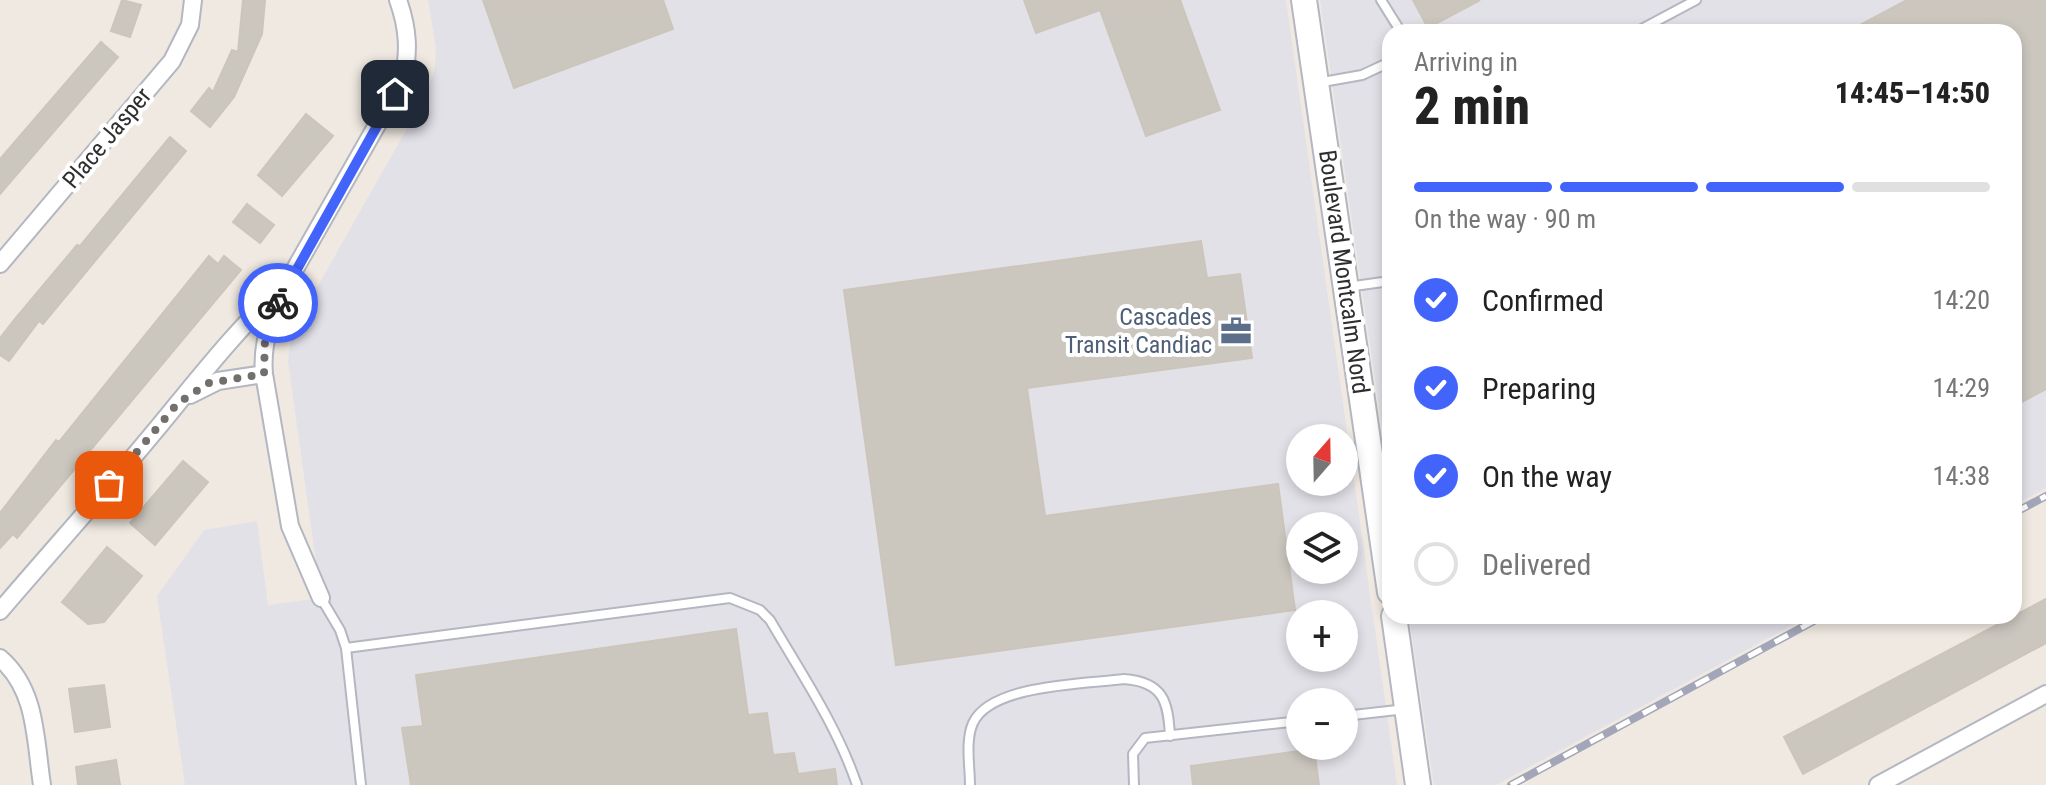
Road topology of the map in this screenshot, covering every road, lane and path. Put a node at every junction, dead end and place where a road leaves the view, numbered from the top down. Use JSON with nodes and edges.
{"nodes":[{"id":1,"x":193,"y":0,"type":"edge"},
{"id":2,"x":398,"y":0,"type":"edge"},
{"id":3,"x":1304,"y":0,"type":"edge"},
{"id":4,"x":1381,"y":0,"type":"edge"},
{"id":5,"x":1696,"y":0,"type":"edge"},
{"id":6,"x":1396,"y":24,"type":"edge"},
{"id":7,"x":1651,"y":24,"type":"edge"},
{"id":8,"x":1382,"y":66,"type":"edge"},
{"id":9,"x":1317,"y":83,"type":"junction"},
{"id":10,"x":0,"y":264,"type":"edge"},
{"id":11,"x":1382,"y":282,"type":"edge"},
{"id":12,"x":287,"y":283,"type":"junction"},
{"id":13,"x":1346,"y":287,"type":"junction"},
{"id":14,"x":264,"y":374,"type":"junction"},
{"id":15,"x":178,"y":403,"type":"junction"},
{"id":16,"x":1382,"y":537,"type":"edge"},
{"id":17,"x":321,"y":598,"type":"joint"},
{"id":18,"x":0,"y":611,"type":"edge"},
{"id":19,"x":1395,"y":624,"type":"edge"},
{"id":20,"x":346,"y":648,"type":"junction"},
{"id":21,"x":0,"y":658,"type":"edge"},
{"id":22,"x":2046,"y":694,"type":"edge"},
{"id":23,"x":1407,"y":708,"type":"junction"},
{"id":24,"x":1358,"y":714,"type":"edge"},
{"id":25,"x":1286,"y":723,"type":"edge"},
{"id":26,"x":1170,"y":736,"type":"junction"},
{"id":27,"x":42,"y":785,"type":"edge"},
{"id":28,"x":361,"y":785,"type":"edge"},
{"id":29,"x":857,"y":785,"type":"edge"},
{"id":30,"x":970,"y":785,"type":"edge"},
{"id":31,"x":1134,"y":785,"type":"edge"},
{"id":32,"x":1418,"y":785,"type":"edge"},
{"id":33,"x":1878,"y":785,"type":"edge"}],
"edges":[{"from":1,"to":10,"type":"street","name":"Place Jasper"},
{"from":2,"to":12,"type":"street"},
{"from":3,"to":9,"type":"street","name":"Boulevard Montcalm Nord"},
{"from":4,"to":6,"type":"lane"},
{"from":5,"to":7,"type":"lane"},
{"from":8,"to":9,"type":"lane"},
{"from":9,"to":13,"type":"street","name":"Boulevard Montcalm Nord"},
{"from":11,"to":13,"type":"lane"},
{"from":12,"to":14,"type":"street"},
{"from":12,"to":15,"type":"street"},
{"from":13,"to":16,"type":"street","name":"Boulevard Montcalm Nord"},
{"from":14,"to":15,"type":"street"},
{"from":14,"to":17,"type":"street"},
{"from":15,"to":18,"type":"street"},
{"from":17,"to":20,"type":"lane"},
{"from":19,"to":23,"type":"street"},
{"from":20,"to":28,"type":"lane"},
{"from":20,"to":29,"type":"lane"},
{"from":21,"to":27,"type":"street"},
{"from":22,"to":33,"type":"street"},
{"from":23,"to":24,"type":"lane"},
{"from":23,"to":32,"type":"street"},
{"from":25,"to":26,"type":"lane"},
{"from":26,"to":30,"type":"lane"},
{"from":26,"to":31,"type":"lane"}]}
